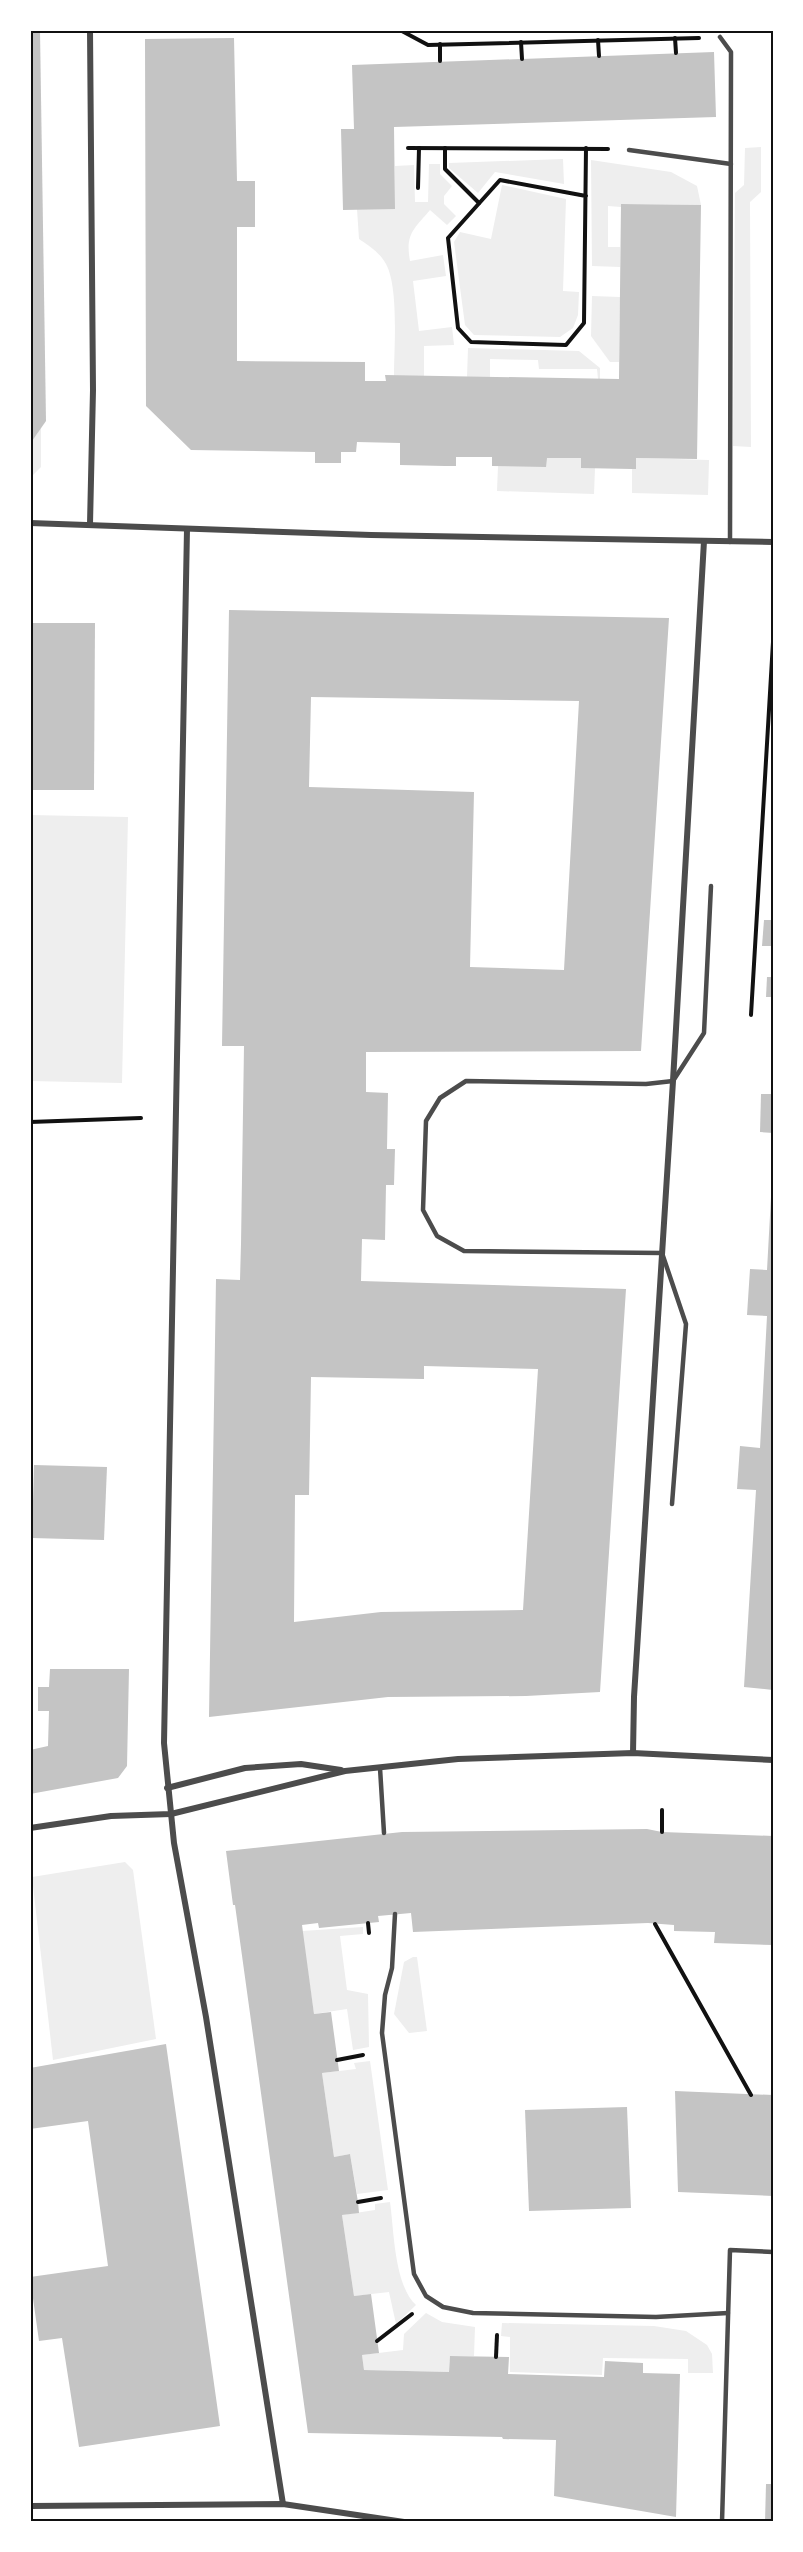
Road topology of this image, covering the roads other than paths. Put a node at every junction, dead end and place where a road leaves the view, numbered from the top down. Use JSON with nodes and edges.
{"nodes":[{"id":1,"x":90,"y":30,"type":"edge"},
{"id":2,"x":720,"y":37,"type":"road end"},
{"id":3,"x":629,"y":150,"type":"road end"},
{"id":4,"x":731,"y":164,"type":"junction"},
{"id":5,"x":30,"y":523,"type":"edge"},
{"id":6,"x":90,"y":524,"type":"junction"},
{"id":7,"x":187,"y":529,"type":"junction"},
{"id":8,"x":704,"y":541,"type":"junction"},
{"id":9,"x":730,"y":542,"type":"junction"},
{"id":10,"x":773,"y":542,"type":"edge"},
{"id":11,"x":711,"y":886,"type":"dead end"},
{"id":12,"x":674,"y":1081,"type":"junction"},
{"id":13,"x":662,"y":1253,"type":"junction"},
{"id":14,"x":672,"y":1504,"type":"dead end"},
{"id":15,"x":633,"y":1753,"type":"junction"},
{"id":16,"x":773,"y":1760,"type":"edge"},
{"id":17,"x":380,"y":1768,"type":"junction"},
{"id":18,"x":345,"y":1771,"type":"junction"},
{"id":19,"x":167,"y":1788,"type":"junction"},
{"id":20,"x":171,"y":1814,"type":"junction"},
{"id":21,"x":30,"y":1828,"type":"edge"},
{"id":22,"x":384,"y":1833,"type":"dead end"},
{"id":23,"x":394,"y":1914,"type":"dead end"},
{"id":24,"x":773,"y":2252,"type":"edge"},
{"id":25,"x":728,"y":2313,"type":"junction"},
{"id":26,"x":282,"y":2504,"type":"junction"},
{"id":27,"x":30,"y":2506,"type":"edge"},
{"id":28,"x":404,"y":2522,"type":"edge"},
{"id":29,"x":722,"y":2522,"type":"edge"}],
"edges":[{"from":1,"to":6,"type":"street"},
{"from":2,"to":4,"type":"lane"},
{"from":3,"to":4,"type":"lane"},
{"from":4,"to":9,"type":"lane"},
{"from":5,"to":6,"type":"street"},
{"from":6,"to":7,"type":"street"},
{"from":7,"to":8,"type":"street"},
{"from":7,"to":19,"type":"street"},
{"from":8,"to":9,"type":"street"},
{"from":8,"to":12,"type":"street"},
{"from":9,"to":10,"type":"street"},
{"from":11,"to":12,"type":"lane"},
{"from":12,"to":13,"type":"street"},
{"from":12,"to":13,"type":"lane"},
{"from":13,"to":14,"type":"lane"},
{"from":13,"to":15,"type":"street"},
{"from":15,"to":16,"type":"street"},
{"from":15,"to":17,"type":"street"},
{"from":17,"to":18,"type":"street"},
{"from":17,"to":22,"type":"lane"},
{"from":18,"to":19,"type":"street"},
{"from":18,"to":20,"type":"street"},
{"from":19,"to":20,"type":"street"},
{"from":20,"to":21,"type":"street"},
{"from":20,"to":26,"type":"street"},
{"from":23,"to":25,"type":"lane"},
{"from":24,"to":25,"type":"lane"},
{"from":25,"to":29,"type":"lane"},
{"from":26,"to":27,"type":"street"},
{"from":26,"to":28,"type":"street"}]}
